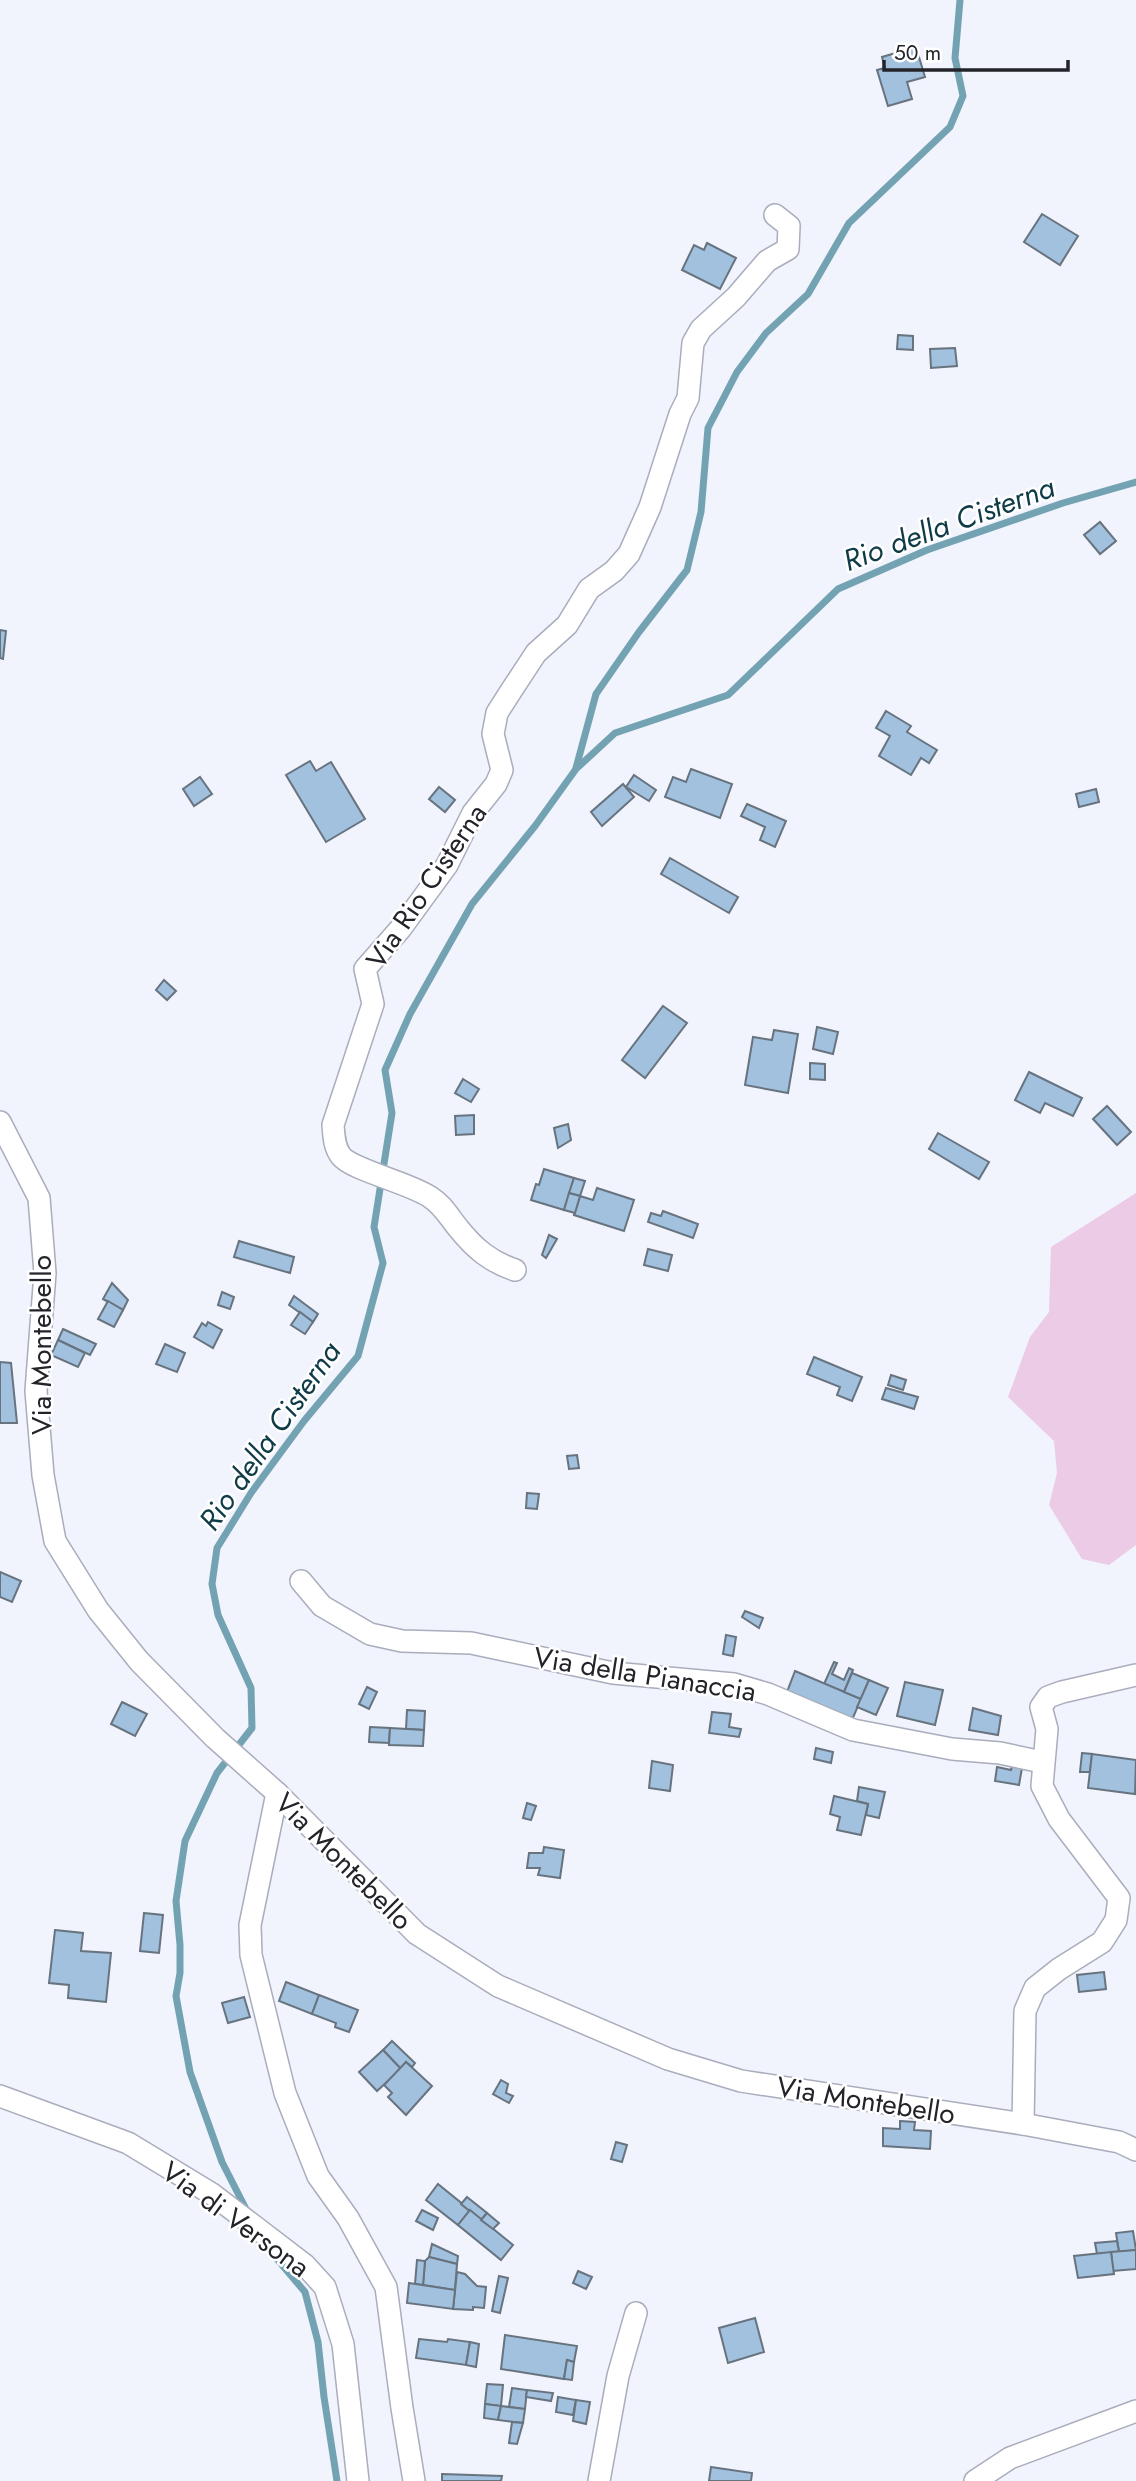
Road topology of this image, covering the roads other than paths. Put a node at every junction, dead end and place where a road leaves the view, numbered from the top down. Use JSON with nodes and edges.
{"nodes":[{"id":1,"x":775,"y":215,"type":"dead end"},
{"id":2,"x":0,"y":1122,"type":"edge"},
{"id":3,"x":514,"y":1270,"type":"dead end"},
{"id":4,"x":301,"y":1581,"type":"dead end"},
{"id":5,"x":1136,"y":1675,"type":"edge"},
{"id":6,"x":1042,"y":1762,"type":"junction"},
{"id":7,"x":277,"y":1793,"type":"junction"},
{"id":8,"x":0,"y":2096,"type":"edge"},
{"id":9,"x":1023,"y":2124,"type":"junction"},
{"id":10,"x":1136,"y":2150,"type":"edge"},
{"id":11,"x":636,"y":2313,"type":"dead end"},
{"id":12,"x":1136,"y":2411,"type":"edge"},
{"id":13,"x":358,"y":2481,"type":"edge"},
{"id":14,"x":414,"y":2481,"type":"edge"},
{"id":15,"x":599,"y":2481,"type":"edge"},
{"id":16,"x":975,"y":2481,"type":"edge"}],
"edges":[{"from":1,"to":3,"type":"street","name":"Via Rio Cisterna"},
{"from":2,"to":7,"type":"street","name":"Via Montebello"},
{"from":4,"to":6,"type":"street","name":"Via della Pianaccia"},
{"from":5,"to":6,"type":"street"},
{"from":6,"to":9,"type":"street"},
{"from":7,"to":9,"type":"street","name":"Via Montebello"},
{"from":7,"to":14,"type":"street"},
{"from":8,"to":13,"type":"street","name":"Via di Versona"},
{"from":9,"to":10,"type":"street","name":"Via Montebello"},
{"from":11,"to":15,"type":"street"},
{"from":12,"to":16,"type":"street"}]}
